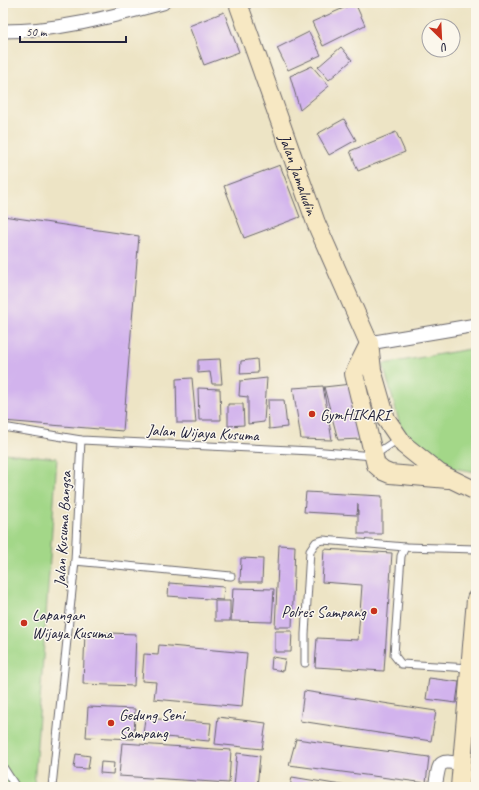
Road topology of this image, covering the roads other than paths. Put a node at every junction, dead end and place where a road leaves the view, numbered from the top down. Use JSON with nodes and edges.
{"nodes":[{"id":1,"x":163,"y":3,"type":"edge"},
{"id":2,"x":238,"y":3,"type":"edge"},
{"id":3,"x":3,"y":31,"type":"edge"},
{"id":4,"x":476,"y":325,"type":"edge"},
{"id":5,"x":369,"y":343,"type":"junction"},
{"id":6,"x":3,"y":427,"type":"edge"},
{"id":7,"x":398,"y":439,"type":"junction"},
{"id":8,"x":81,"y":440,"type":"junction"},
{"id":9,"x":373,"y":456,"type":"junction"},
{"id":10,"x":451,"y":479,"type":"junction"},
{"id":11,"x":476,"y":491,"type":"edge"},
{"id":12,"x":406,"y":546,"type":"junction"},
{"id":13,"x":476,"y":549,"type":"edge"},
{"id":14,"x":75,"y":561,"type":"junction"},
{"id":15,"x":231,"y":576,"type":"dead end"},
{"id":16,"x":476,"y":599,"type":"edge"},
{"id":17,"x":305,"y":663,"type":"dead end"},
{"id":18,"x":470,"y":668,"type":"junction"},
{"id":19,"x":462,"y":764,"type":"junction"},
{"id":20,"x":3,"y":768,"type":"edge"},
{"id":21,"x":16,"y":787,"type":"edge"},
{"id":22,"x":52,"y":787,"type":"edge"},
{"id":23,"x":435,"y":787,"type":"edge"},
{"id":24,"x":460,"y":787,"type":"edge"}],
"edges":[{"from":1,"to":3,"type":"street"},
{"from":2,"to":5,"type":"street","name":"Jalan Jamaludin"},
{"from":4,"to":5,"type":"street"},
{"from":5,"to":7,"type":"street","name":"Jalan Jamaludin"},
{"from":5,"to":9,"type":"street","name":"Jalan Jamaludin"},
{"from":6,"to":8,"type":"lane","name":"Jalan Wijaya Kusuma"},
{"from":7,"to":9,"type":"lane"},
{"from":7,"to":10,"type":"street","name":"Jalan Jamaludin"},
{"from":8,"to":9,"type":"lane","name":"Jalan Wijaya Kusuma"},
{"from":8,"to":14,"type":"lane","name":"Jalan Kusuma Bangsa"},
{"from":9,"to":10,"type":"street","name":"Jalan Jamaludin"},
{"from":10,"to":11,"type":"street","name":"Jalan Jamaludin"},
{"from":12,"to":13,"type":"lane"},
{"from":12,"to":17,"type":"lane"},
{"from":12,"to":18,"type":"lane"},
{"from":14,"to":15,"type":"lane"},
{"from":14,"to":22,"type":"lane","name":"Jalan Kusuma Bangsa"},
{"from":16,"to":18,"type":"street"},
{"from":18,"to":19,"type":"street"},
{"from":19,"to":23,"type":"street"},
{"from":19,"to":24,"type":"street"},
{"from":20,"to":21,"type":"lane"}]}
